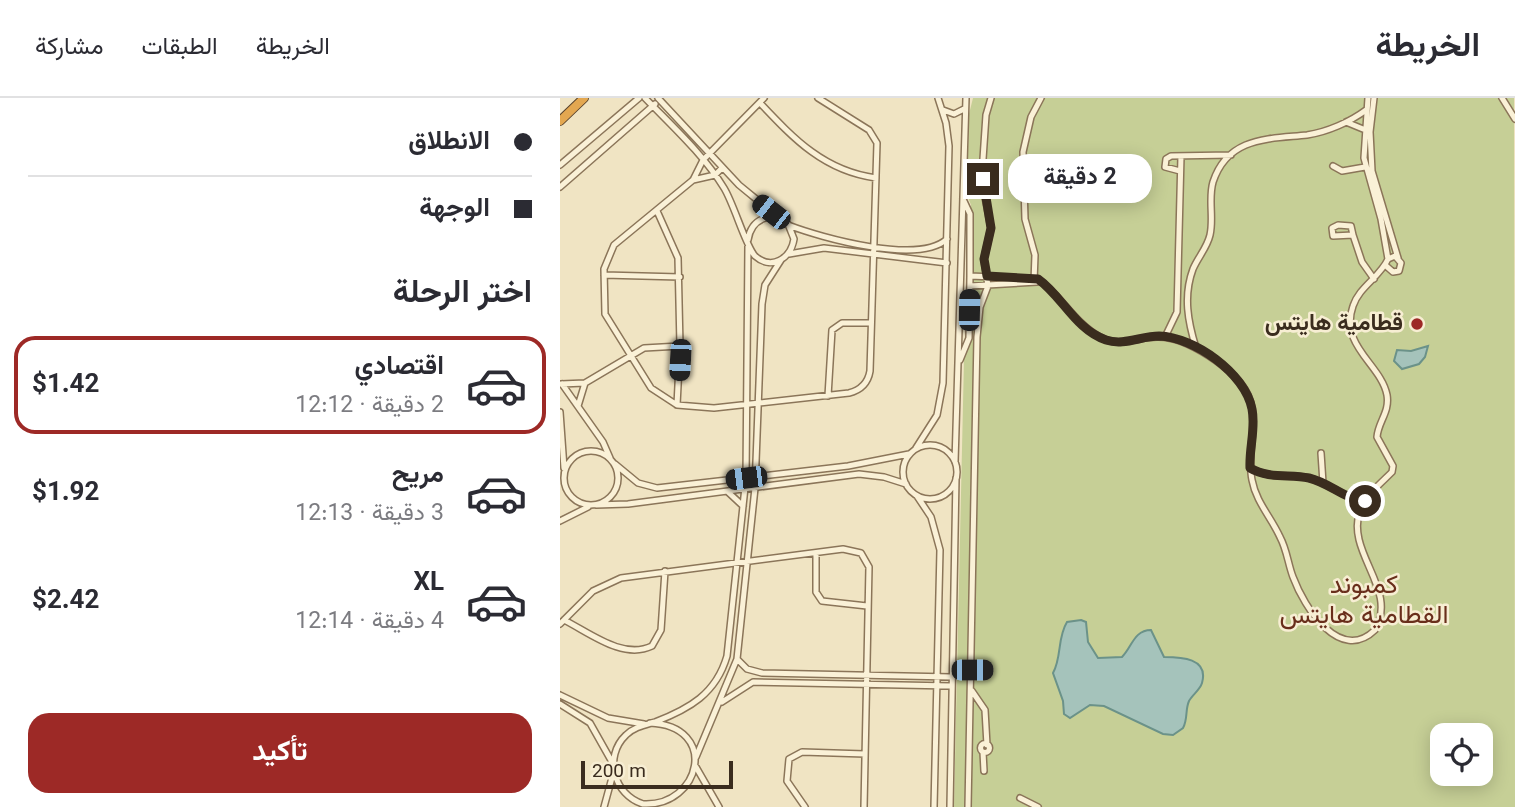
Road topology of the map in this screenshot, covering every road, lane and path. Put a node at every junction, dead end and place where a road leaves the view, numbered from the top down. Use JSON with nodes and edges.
{"nodes":[{"id":1,"x":584,"y":98,"type":"edge"},
{"id":2,"x":639,"y":98,"type":"edge"},
{"id":3,"x":645,"y":98,"type":"edge"},
{"id":4,"x":818,"y":98,"type":"edge"},
{"id":5,"x":938,"y":98,"type":"edge"},
{"id":6,"x":966,"y":98,"type":"edge"},
{"id":7,"x":991,"y":98,"type":"edge"},
{"id":8,"x":1041,"y":98,"type":"edge"},
{"id":9,"x":1368,"y":98,"type":"edge"},
{"id":10,"x":1374,"y":98,"type":"edge"},
{"id":11,"x":1502,"y":98,"type":"edge"},
{"id":12,"x":660,"y":99,"type":"edge"},
{"id":13,"x":762,"y":101,"type":"edge"},
{"id":14,"x":653,"y":106,"type":"junction"},
{"id":15,"x":964,"y":109,"type":"junction"},
{"id":16,"x":943,"y":110,"type":"junction"},
{"id":17,"x":1366,"y":110,"type":"junction"},
{"id":18,"x":1515,"y":119,"type":"edge"},
{"id":19,"x":560,"y":121,"type":"edge"},
{"id":20,"x":1346,"y":122,"type":"junction"},
{"id":21,"x":1363,"y":130,"type":"junction"},
{"id":22,"x":709,"y":153,"type":"junction"},
{"id":23,"x":1208,"y":155,"type":"junction"},
{"id":24,"x":1232,"y":155,"type":"junction"},
{"id":25,"x":1181,"y":156,"type":"junction"},
{"id":26,"x":702,"y":160,"type":"junction"},
{"id":27,"x":560,"y":165,"type":"edge"},
{"id":28,"x":1333,"y":166,"type":"dead end"},
{"id":29,"x":1365,"y":167,"type":"junction"},
{"id":30,"x":722,"y":168,"type":"junction"},
{"id":31,"x":1219,"y":169,"type":"junction"},
{"id":32,"x":1180,"y":171,"type":"junction"},
{"id":33,"x":715,"y":175,"type":"junction"},
{"id":34,"x":877,"y":178,"type":"junction"},
{"id":35,"x":693,"y":180,"type":"junction"},
{"id":36,"x":560,"y":187,"type":"edge"},
{"id":37,"x":962,"y":198,"type":"junction"},
{"id":38,"x":657,"y":211,"type":"junction"},
{"id":39,"x":781,"y":219,"type":"junction"},
{"id":40,"x":788,"y":224,"type":"junction"},
{"id":41,"x":1353,"y":235,"type":"dead end"},
{"id":42,"x":947,"y":239,"type":"junction"},
{"id":43,"x":748,"y":243,"type":"junction"},
{"id":44,"x":874,"y":247,"type":"junction"},
{"id":45,"x":789,"y":254,"type":"junction"},
{"id":46,"x":874,"y":254,"type":"junction"},
{"id":47,"x":1398,"y":258,"type":"junction"},
{"id":48,"x":781,"y":260,"type":"junction"},
{"id":49,"x":1180,"y":261,"type":"junction"},
{"id":50,"x":1387,"y":262,"type":"junction"},
{"id":51,"x":947,"y":263,"type":"junction"},
{"id":52,"x":1195,"y":264,"type":"junction"},
{"id":53,"x":1393,"y":272,"type":"junction"},
{"id":54,"x":604,"y":275,"type":"junction"},
{"id":55,"x":680,"y":276,"type":"junction"},
{"id":56,"x":970,"y":276,"type":"junction"},
{"id":57,"x":987,"y":276,"type":"junction"},
{"id":58,"x":1374,"y":279,"type":"junction"},
{"id":59,"x":1036,"y":280,"type":"junction"},
{"id":60,"x":970,"y":286,"type":"junction"},
{"id":61,"x":988,"y":286,"type":"junction"},
{"id":62,"x":871,"y":323,"type":"junction"},
{"id":63,"x":1165,"y":337,"type":"junction"},
{"id":64,"x":680,"y":346,"type":"junction"},
{"id":65,"x":1196,"y":348,"type":"junction"},
{"id":66,"x":630,"y":354,"type":"junction"},
{"id":67,"x":959,"y":363,"type":"junction"},
{"id":68,"x":561,"y":383,"type":"edge"},
{"id":69,"x":585,"y":383,"type":"junction"},
{"id":70,"x":828,"y":396,"type":"junction"},
{"id":71,"x":677,"y":405,"type":"junction"},
{"id":72,"x":747,"y":405,"type":"junction"},
{"id":73,"x":757,"y":405,"type":"junction"},
{"id":74,"x":578,"y":406,"type":"junction"},
{"id":75,"x":560,"y":412,"type":"edge"},
{"id":76,"x":916,"y":448,"type":"junction"},
{"id":77,"x":1321,"y":453,"type":"dead end"},
{"id":78,"x":909,"y":454,"type":"junction"},
{"id":79,"x":610,"y":458,"type":"junction"},
{"id":80,"x":955,"y":462,"type":"junction"},
{"id":81,"x":615,"y":464,"type":"junction"},
{"id":82,"x":1250,"y":468,"type":"junction"},
{"id":83,"x":1320,"y":472,"type":"junction"},
{"id":84,"x":564,"y":474,"type":"junction"},
{"id":85,"x":1271,"y":476,"type":"junction"},
{"id":86,"x":755,"y":477,"type":"junction"},
{"id":87,"x":746,"y":478,"type":"junction"},
{"id":88,"x":957,"y":478,"type":"junction"},
{"id":89,"x":1311,"y":479,"type":"junction"},
{"id":90,"x":1323,"y":483,"type":"junction"},
{"id":91,"x":906,"y":484,"type":"junction"},
{"id":92,"x":560,"y":485,"type":"edge"},
{"id":93,"x":1253,"y":485,"type":"junction"},
{"id":94,"x":755,"y":488,"type":"junction"},
{"id":95,"x":746,"y":490,"type":"junction"},
{"id":96,"x":728,"y":492,"type":"junction"},
{"id":97,"x":917,"y":496,"type":"junction"},
{"id":98,"x":1349,"y":498,"type":"junction"},
{"id":99,"x":1365,"y":501,"type":"junction"},
{"id":100,"x":594,"y":505,"type":"junction"},
{"id":101,"x":744,"y":507,"type":"junction"},
{"id":102,"x":1359,"y":514,"type":"junction"},
{"id":103,"x":560,"y":521,"type":"edge"},
{"id":104,"x":816,"y":553,"type":"junction"},
{"id":105,"x":747,"y":561,"type":"junction"},
{"id":106,"x":739,"y":562,"type":"junction"},
{"id":107,"x":665,"y":570,"type":"junction"},
{"id":108,"x":867,"y":606,"type":"junction"},
{"id":109,"x":562,"y":622,"type":"edge"},
{"id":110,"x":737,"y":659,"type":"junction"},
{"id":111,"x":972,"y":670,"type":"junction"},
{"id":112,"x":988,"y":670,"type":"dead end"},
{"id":113,"x":809,"y":675,"type":"junction"},
{"id":114,"x":866,"y":676,"type":"junction"},
{"id":115,"x":936,"y":677,"type":"junction"},
{"id":116,"x":951,"y":677,"type":"junction"},
{"id":117,"x":809,"y":682,"type":"junction"},
{"id":118,"x":866,"y":684,"type":"junction"},
{"id":119,"x":936,"y":686,"type":"junction"},
{"id":120,"x":951,"y":686,"type":"junction"},
{"id":121,"x":972,"y":691,"type":"junction"},
{"id":122,"x":560,"y":695,"type":"edge"},
{"id":123,"x":719,"y":703,"type":"junction"},
{"id":124,"x":560,"y":704,"type":"edge"},
{"id":125,"x":649,"y":724,"type":"junction"},
{"id":126,"x":864,"y":754,"type":"junction"},
{"id":127,"x":696,"y":757,"type":"junction"},
{"id":128,"x":696,"y":767,"type":"junction"},
{"id":129,"x":613,"y":768,"type":"junction"},
{"id":130,"x":984,"y":771,"type":"dead end"},
{"id":131,"x":1020,"y":798,"type":"dead end"},
{"id":132,"x":663,"y":805,"type":"junction"},
{"id":133,"x":649,"y":806,"type":"edge"},
{"id":134,"x":604,"y":807,"type":"edge"},
{"id":135,"x":671,"y":807,"type":"edge"},
{"id":136,"x":719,"y":807,"type":"edge"},
{"id":137,"x":805,"y":807,"type":"edge"},
{"id":138,"x":864,"y":807,"type":"edge"},
{"id":139,"x":934,"y":807,"type":"edge"},
{"id":140,"x":950,"y":807,"type":"edge"},
{"id":141,"x":970,"y":807,"type":"edge"},
{"id":142,"x":1038,"y":807,"type":"edge"}],
"edges":[{"from":1,"to":19,"type":"highway"},
{"from":2,"to":27,"type":"street"},
{"from":3,"to":14,"type":"street"},
{"from":4,"to":34,"type":"street"},
{"from":5,"to":16,"type":"street"},
{"from":6,"to":15,"type":"street"},
{"from":7,"to":57,"type":"street"},
{"from":8,"to":59,"type":"street"},
{"from":9,"to":17,"type":"street"},
{"from":10,"to":47,"type":"street"},
{"from":11,"to":18,"type":"street"},
{"from":12,"to":14,"type":"street"},
{"from":12,"to":22,"type":"street"},
{"from":13,"to":22,"type":"street"},
{"from":13,"to":34,"type":"street"},
{"from":14,"to":26,"type":"street"},
{"from":14,"to":36,"type":"street"},
{"from":15,"to":16,"type":"street"},
{"from":15,"to":37,"type":"street"},
{"from":16,"to":42,"type":"street"},
{"from":17,"to":20,"type":"street"},
{"from":17,"to":21,"type":"street"},
{"from":20,"to":21,"type":"street"},
{"from":20,"to":24,"type":"street"},
{"from":21,"to":29,"type":"street"},
{"from":22,"to":26,"type":"street"},
{"from":22,"to":30,"type":"street"},
{"from":23,"to":24,"type":"street"},
{"from":23,"to":25,"type":"street"},
{"from":23,"to":31,"type":"street"},
{"from":24,"to":31,"type":"street"},
{"from":25,"to":32,"type":"street"},
{"from":25,"to":32,"type":"street"},
{"from":26,"to":33,"type":"street"},
{"from":26,"to":35,"type":"street"},
{"from":28,"to":29,"type":"street"},
{"from":29,"to":50,"type":"street"},
{"from":30,"to":33,"type":"street"},
{"from":30,"to":39,"type":"street"},
{"from":31,"to":52,"type":"street"},
{"from":32,"to":49,"type":"street"},
{"from":33,"to":35,"type":"street"},
{"from":33,"to":43,"type":"street"},
{"from":34,"to":44,"type":"street"},
{"from":35,"to":38,"type":"street"},
{"from":37,"to":56,"type":"street"},
{"from":37,"to":67,"type":"street"},
{"from":38,"to":54,"type":"street"},
{"from":38,"to":55,"type":"street"},
{"from":39,"to":40,"type":"street"},
{"from":39,"to":43,"type":"street"},
{"from":40,"to":44,"type":"street"},
{"from":40,"to":45,"type":"street"},
{"from":41,"to":58,"type":"street"},
{"from":42,"to":44,"type":"street"},
{"from":42,"to":51,"type":"street"},
{"from":43,"to":48,"type":"street"},
{"from":43,"to":72,"type":"street"},
{"from":44,"to":46,"type":"street"},
{"from":45,"to":46,"type":"street"},
{"from":45,"to":48,"type":"street"},
{"from":46,"to":51,"type":"street"},
{"from":46,"to":62,"type":"street"},
{"from":47,"to":50,"type":"street"},
{"from":47,"to":53,"type":"street"},
{"from":48,"to":73,"type":"street"},
{"from":49,"to":52,"type":"street"},
{"from":49,"to":63,"type":"street"},
{"from":50,"to":53,"type":"street"},
{"from":50,"to":58,"type":"street"},
{"from":51,"to":76,"type":"street"},
{"from":52,"to":65,"type":"street"},
{"from":53,"to":58,"type":"street"},
{"from":54,"to":55,"type":"street"},
{"from":54,"to":66,"type":"street"},
{"from":55,"to":64,"type":"street"},
{"from":56,"to":57,"type":"street"},
{"from":56,"to":60,"type":"street"},
{"from":57,"to":59,"type":"street"},
{"from":57,"to":61,"type":"street"},
{"from":58,"to":99,"type":"street"},
{"from":59,"to":61,"type":"street"},
{"from":59,"to":63,"type":"street"},
{"from":60,"to":61,"type":"street"},
{"from":60,"to":67,"type":"street"},
{"from":61,"to":111,"type":"street"},
{"from":62,"to":70,"type":"street"},
{"from":62,"to":70,"type":"street"},
{"from":63,"to":65,"type":"street"},
{"from":64,"to":66,"type":"street"},
{"from":64,"to":71,"type":"street"},
{"from":65,"to":82,"type":"street"},
{"from":66,"to":69,"type":"street"},
{"from":66,"to":71,"type":"street"},
{"from":67,"to":80,"type":"street"},
{"from":68,"to":69,"type":"street"},
{"from":68,"to":74,"type":"street"},
{"from":69,"to":74,"type":"street"},
{"from":70,"to":73,"type":"street"},
{"from":71,"to":72,"type":"street"},
{"from":72,"to":73,"type":"street"},
{"from":72,"to":87,"type":"street"},
{"from":73,"to":86,"type":"street"},
{"from":74,"to":79,"type":"street"},
{"from":75,"to":84,"type":"street"},
{"from":76,"to":78,"type":"street"},
{"from":76,"to":80,"type":"street"},
{"from":77,"to":83,"type":"street"},
{"from":78,"to":86,"type":"street"},
{"from":78,"to":91,"type":"street"},
{"from":79,"to":81,"type":"street"},
{"from":79,"to":84,"type":"street"},
{"from":80,"to":88,"type":"street"},
{"from":81,"to":87,"type":"street"},
{"from":81,"to":100,"type":"street"},
{"from":82,"to":85,"type":"street"},
{"from":82,"to":93,"type":"street"},
{"from":83,"to":89,"type":"street"},
{"from":83,"to":90,"type":"street"},
{"from":84,"to":92,"type":"street"},
{"from":84,"to":100,"type":"street"},
{"from":85,"to":89,"type":"street"},
{"from":85,"to":93,"type":"street"},
{"from":86,"to":87,"type":"street"},
{"from":86,"to":94,"type":"street"},
{"from":87,"to":95,"type":"street"},
{"from":88,"to":97,"type":"street"},
{"from":88,"to":116,"type":"street"},
{"from":89,"to":90,"type":"street"},
{"from":90,"to":98,"type":"street"},
{"from":91,"to":94,"type":"street"},
{"from":91,"to":97,"type":"street"},
{"from":93,"to":102,"type":"street"},
{"from":94,"to":95,"type":"street"},
{"from":94,"to":105,"type":"street"},
{"from":95,"to":96,"type":"street"},
{"from":95,"to":101,"type":"street"},
{"from":96,"to":100,"type":"street"},
{"from":96,"to":101,"type":"street"},
{"from":97,"to":115,"type":"street"},
{"from":98,"to":99,"type":"street"},
{"from":98,"to":102,"type":"street"},
{"from":99,"to":102,"type":"street"},
{"from":100,"to":103,"type":"street"},
{"from":101,"to":106,"type":"street"},
{"from":104,"to":105,"type":"street"},
{"from":104,"to":108,"type":"street"},
{"from":104,"to":108,"type":"street"},
{"from":105,"to":106,"type":"street"},
{"from":105,"to":110,"type":"street"},
{"from":106,"to":107,"type":"street"},
{"from":106,"to":125,"type":"street"},
{"from":107,"to":109,"type":"street"},
{"from":107,"to":109,"type":"street"},
{"from":108,"to":114,"type":"street"},
{"from":110,"to":113,"type":"street"},
{"from":110,"to":123,"type":"street"},
{"from":111,"to":112,"type":"street"},
{"from":111,"to":121,"type":"street"},
{"from":113,"to":114,"type":"street"},
{"from":113,"to":117,"type":"street"},
{"from":114,"to":115,"type":"street"},
{"from":114,"to":118,"type":"street"},
{"from":115,"to":116,"type":"street"},
{"from":115,"to":119,"type":"street"},
{"from":116,"to":120,"type":"street"},
{"from":117,"to":118,"type":"street"},
{"from":117,"to":123,"type":"street"},
{"from":118,"to":119,"type":"street"},
{"from":118,"to":126,"type":"street"},
{"from":119,"to":120,"type":"street"},
{"from":119,"to":139,"type":"street"},
{"from":120,"to":140,"type":"street"},
{"from":121,"to":130,"type":"street"},
{"from":121,"to":141,"type":"street"},
{"from":122,"to":125,"type":"street"},
{"from":123,"to":127,"type":"street"},
{"from":124,"to":129,"type":"street"},
{"from":125,"to":127,"type":"street"},
{"from":125,"to":129,"type":"street"},
{"from":126,"to":137,"type":"street"},
{"from":126,"to":138,"type":"street"},
{"from":127,"to":128,"type":"street"},
{"from":128,"to":132,"type":"street"},
{"from":128,"to":136,"type":"street"},
{"from":129,"to":133,"type":"street"},
{"from":129,"to":134,"type":"street"},
{"from":131,"to":142,"type":"street"},
{"from":132,"to":133,"type":"street"},
{"from":132,"to":135,"type":"street"}]}
